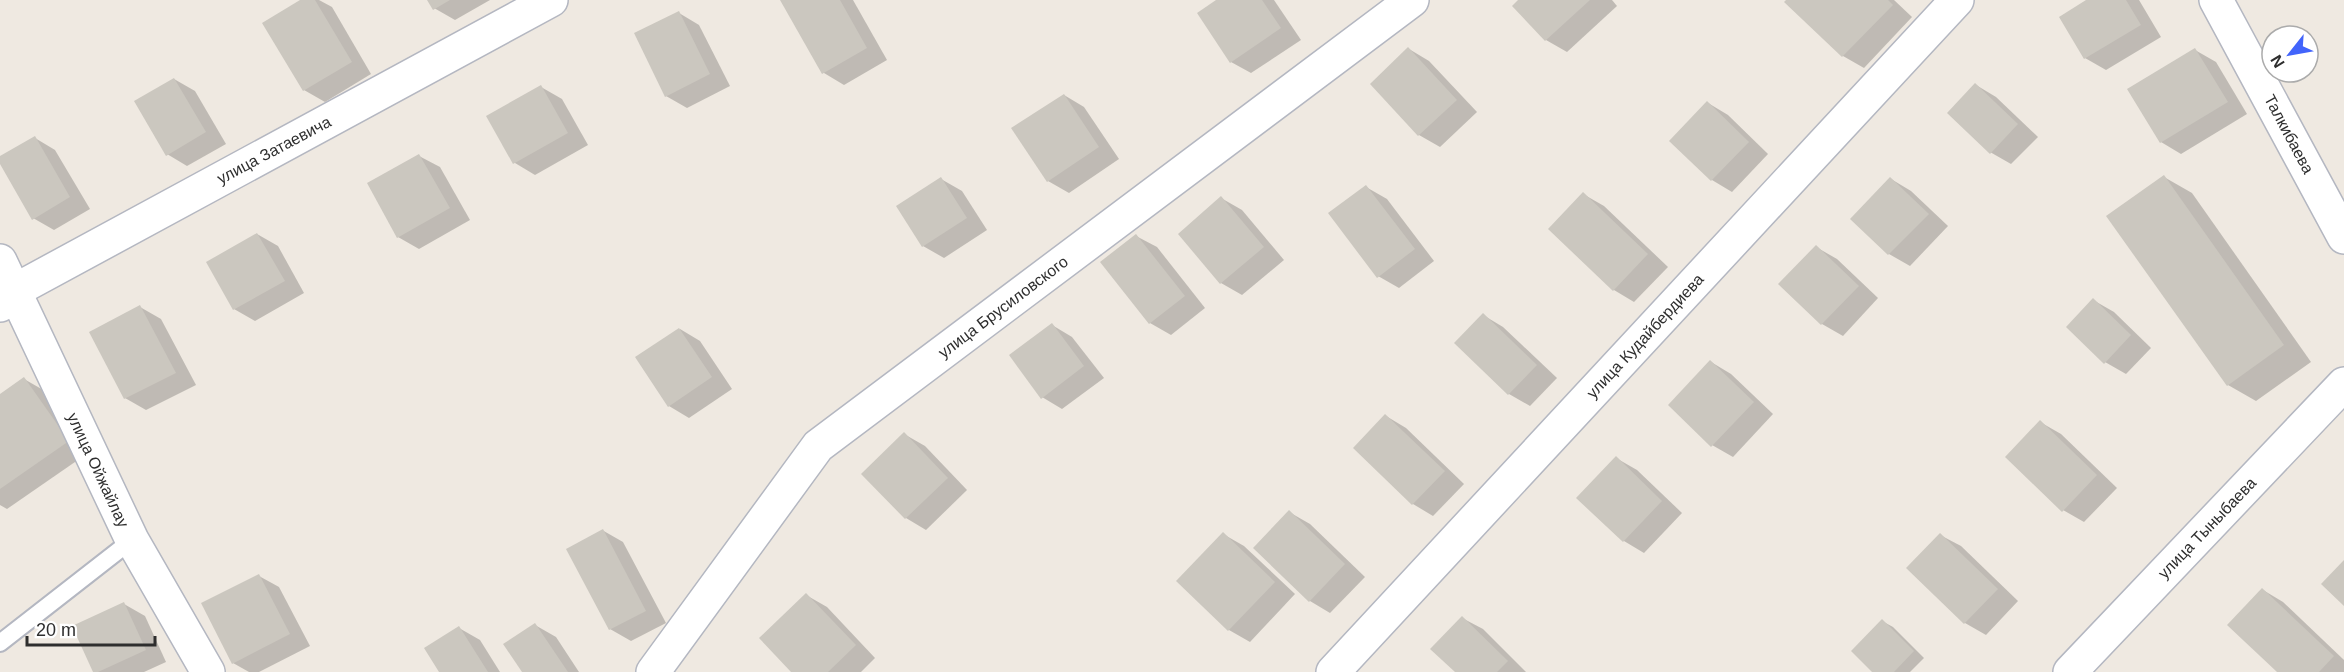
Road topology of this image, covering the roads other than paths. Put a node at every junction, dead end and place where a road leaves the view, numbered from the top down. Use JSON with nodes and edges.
{"nodes":[{"id":1,"x":551,"y":0,"type":"edge"},
{"id":2,"x":1412,"y":0,"type":"edge"},
{"id":3,"x":1957,"y":0,"type":"edge"},
{"id":4,"x":2216,"y":0,"type":"edge"},
{"id":5,"x":2344,"y":237,"type":"edge"},
{"id":6,"x":0,"y":261,"type":"edge"},
{"id":7,"x":7,"y":298,"type":"edge"},
{"id":8,"x":2344,"y":384,"type":"edge"},
{"id":9,"x":132,"y":540,"type":"junction"},
{"id":10,"x":0,"y":643,"type":"edge"},
{"id":11,"x":208,"y":672,"type":"edge"},
{"id":12,"x":653,"y":672,"type":"edge"},
{"id":13,"x":1333,"y":672,"type":"edge"},
{"id":14,"x":2070,"y":672,"type":"edge"}],
"edges":[{"from":1,"to":7,"type":"street","name":"улица Затаевича"},
{"from":2,"to":12,"type":"street","name":"улица Брусиловского"},
{"from":3,"to":13,"type":"street","name":"улица Кудайбердиева"},
{"from":4,"to":5,"type":"street","name":"Талкибаева"},
{"from":6,"to":7,"type":"street","name":"улица Ойжайлау"},
{"from":7,"to":9,"type":"street","name":"улица Ойжайлау"},
{"from":8,"to":14,"type":"street","name":"улица Тыныбаева"},
{"from":9,"to":10,"type":"lane"},
{"from":9,"to":11,"type":"street","name":"улица Ойжайлау"}]}
